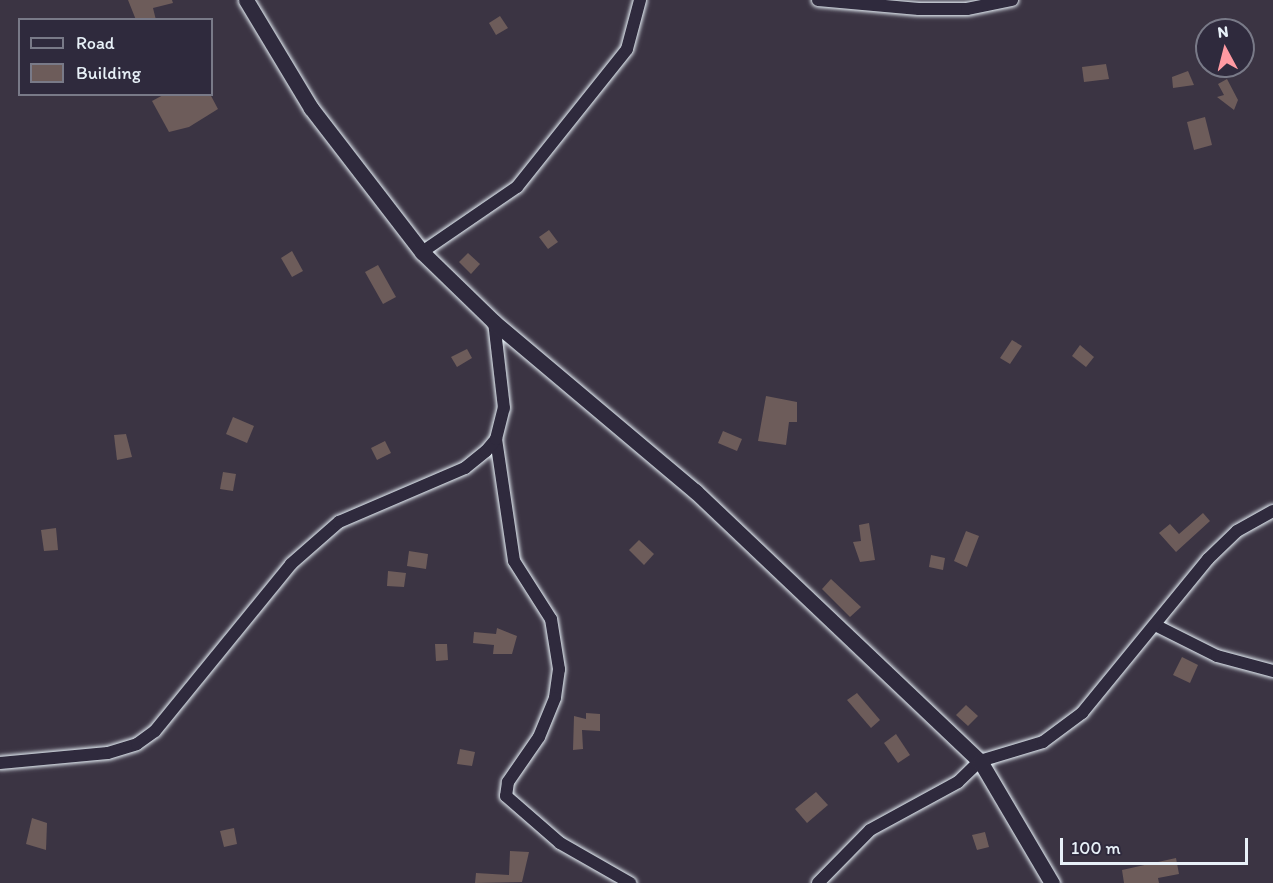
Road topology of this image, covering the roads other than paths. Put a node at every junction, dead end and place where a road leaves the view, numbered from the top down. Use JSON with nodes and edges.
{"nodes":[{"id":1,"x":246,"y":0,"type":"edge"},
{"id":2,"x":640,"y":0,"type":"edge"},
{"id":3,"x":818,"y":0,"type":"edge"},
{"id":4,"x":1012,"y":0,"type":"edge"},
{"id":5,"x":873,"y":3,"type":"edge"},
{"id":6,"x":422,"y":252,"type":"junction"},
{"id":7,"x":494,"y":322,"type":"junction"},
{"id":8,"x":496,"y":439,"type":"junction"},
{"id":9,"x":1273,"y":511,"type":"edge"},
{"id":10,"x":1156,"y":626,"type":"junction"},
{"id":11,"x":1273,"y":671,"type":"edge"},
{"id":12,"x":980,"y":761,"type":"junction"},
{"id":13,"x":0,"y":763,"type":"edge"},
{"id":14,"x":630,"y":883,"type":"edge"},
{"id":15,"x":818,"y":883,"type":"edge"},
{"id":16,"x":1052,"y":883,"type":"edge"}],
"edges":[{"from":1,"to":6,"type":"street"},
{"from":2,"to":6,"type":"street"},
{"from":3,"to":5,"type":"street"},
{"from":4,"to":5,"type":"street"},
{"from":6,"to":7,"type":"street"},
{"from":7,"to":8,"type":"street"},
{"from":7,"to":12,"type":"street"},
{"from":8,"to":13,"type":"street"},
{"from":8,"to":14,"type":"street"},
{"from":9,"to":10,"type":"street"},
{"from":10,"to":11,"type":"street"},
{"from":10,"to":12,"type":"street"},
{"from":12,"to":15,"type":"street"},
{"from":12,"to":16,"type":"street"}]}
